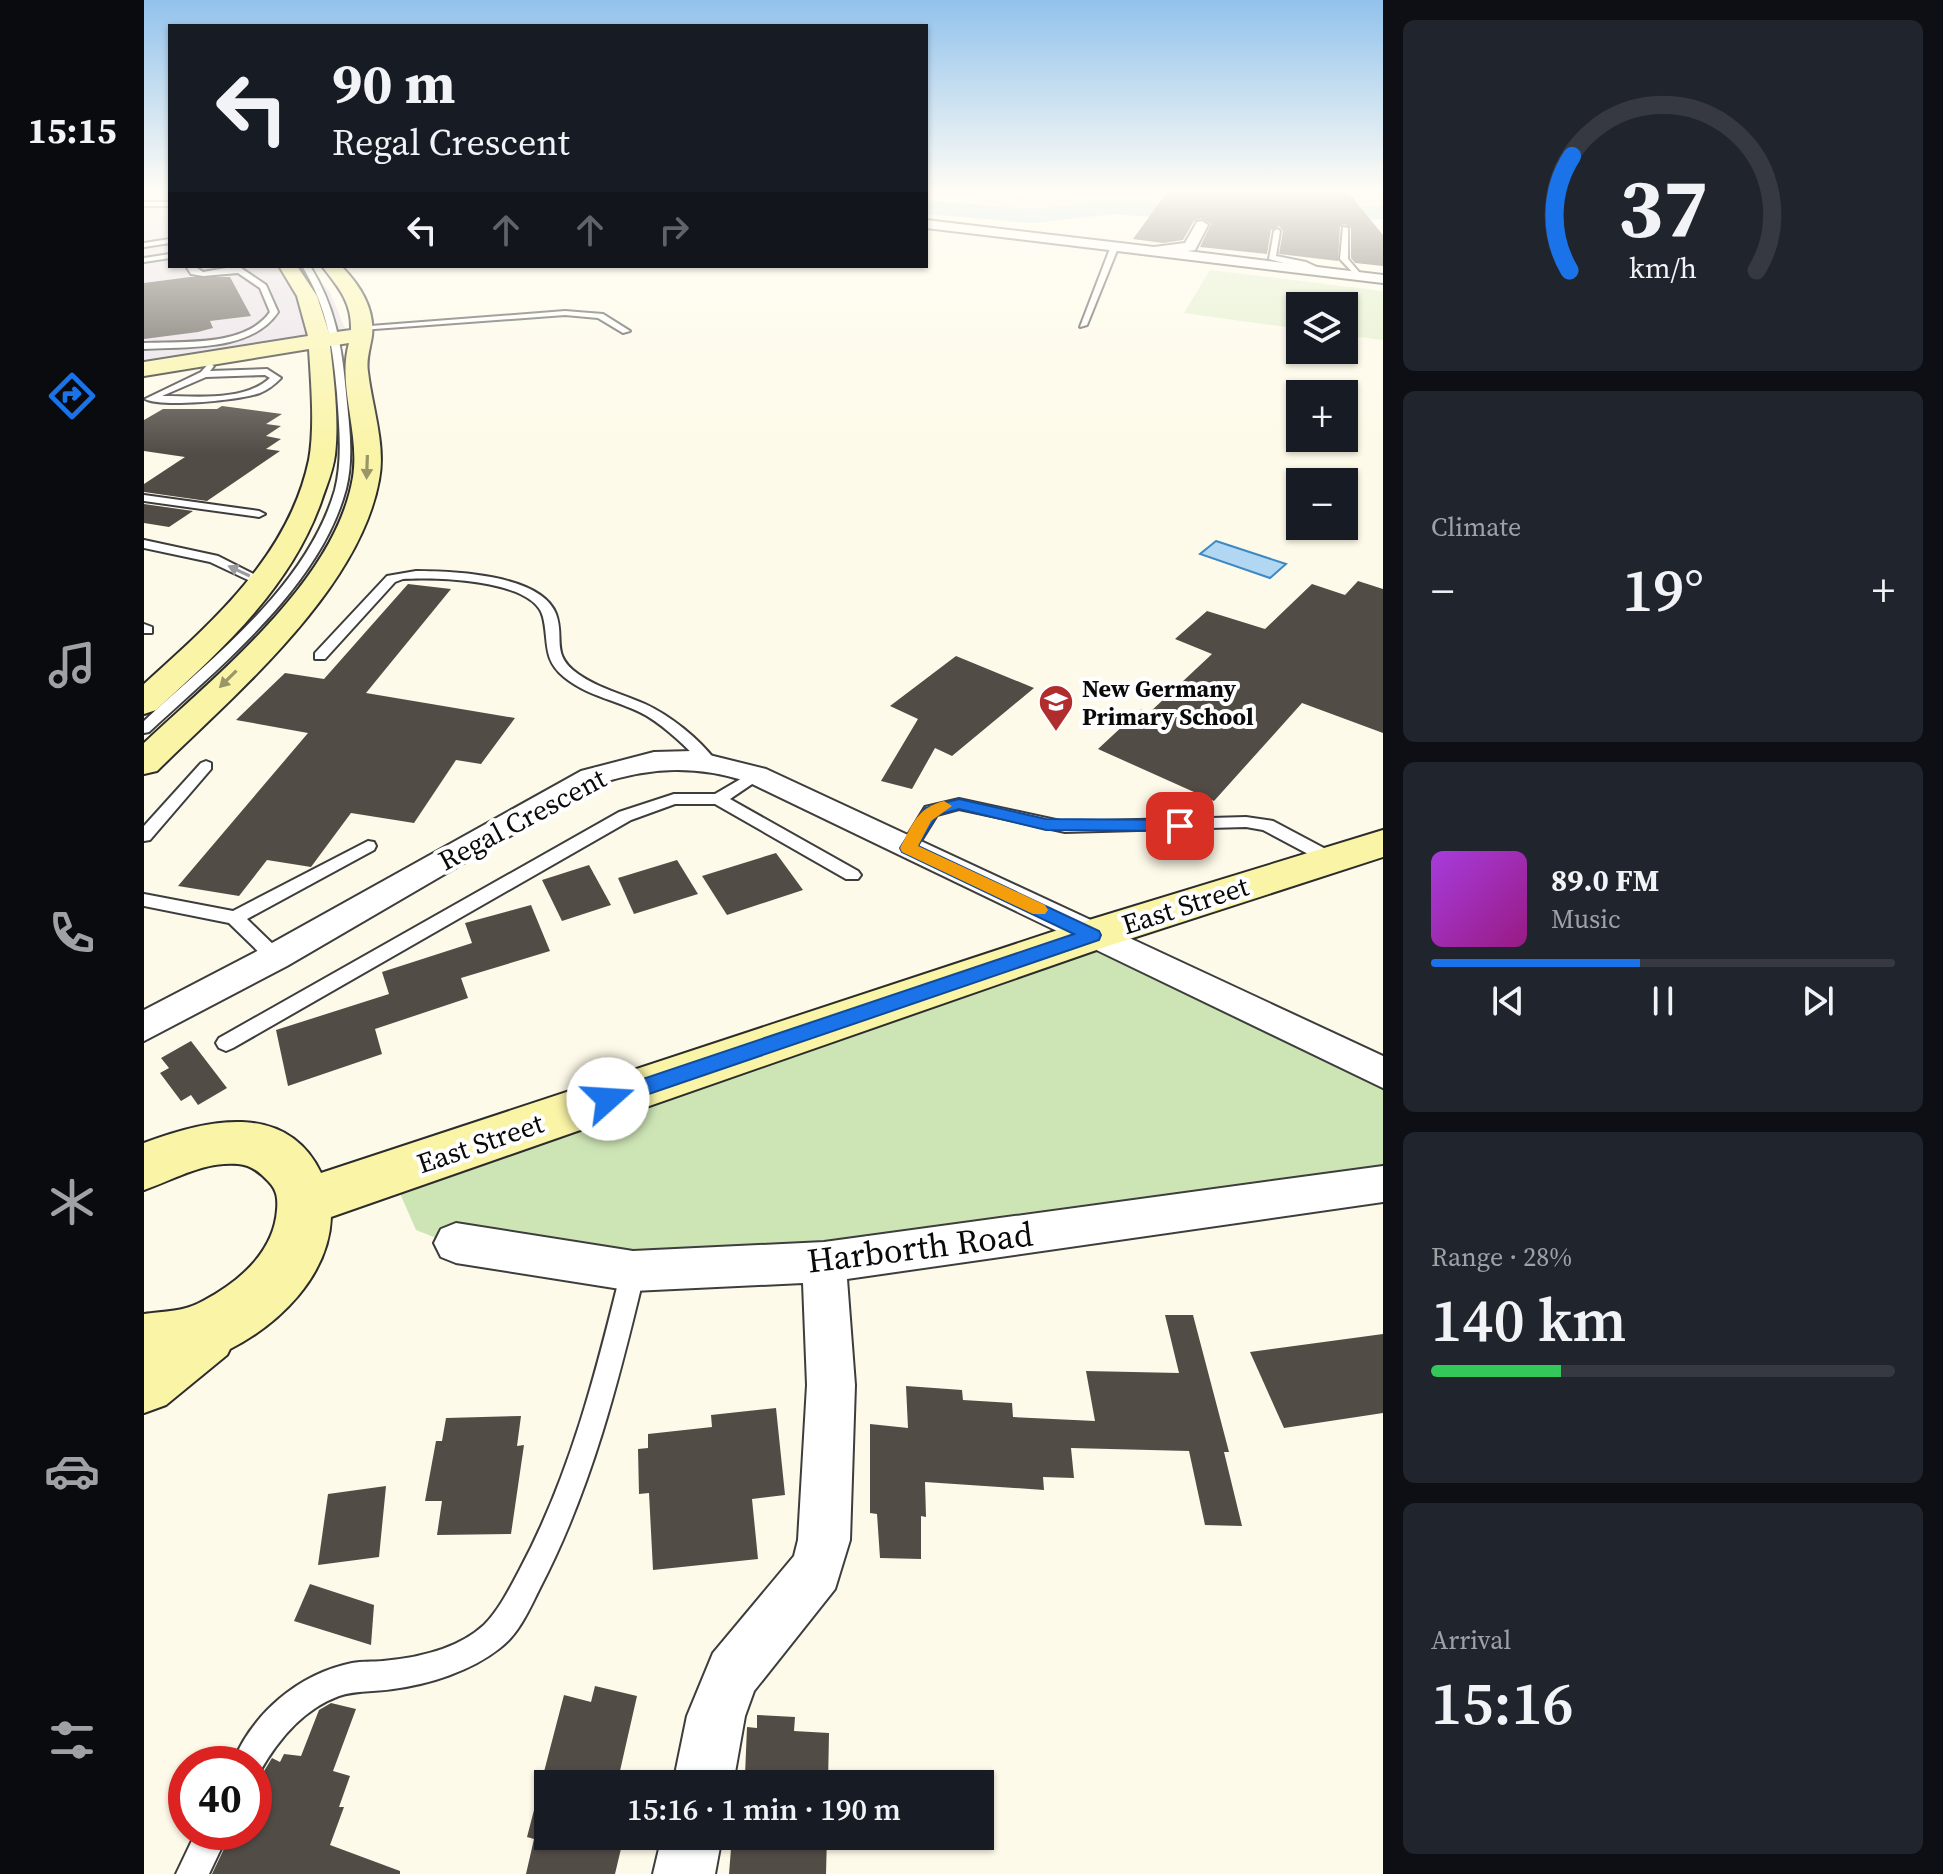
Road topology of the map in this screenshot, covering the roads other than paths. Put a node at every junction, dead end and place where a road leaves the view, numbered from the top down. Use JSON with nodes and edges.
{"nodes":[{"id":1,"x":250,"y":278,"type":"edge"},
{"id":2,"x":298,"y":278,"type":"edge"},
{"id":3,"x":314,"y":278,"type":"edge"},
{"id":4,"x":342,"y":278,"type":"edge"},
{"id":5,"x":1102,"y":278,"type":"edge"},
{"id":6,"x":1083,"y":325,"type":"dead end"},
{"id":7,"x":626,"y":331,"type":"dead end"},
{"id":8,"x":345,"y":335,"type":"junction"},
{"id":9,"x":144,"y":346,"type":"edge"},
{"id":10,"x":182,"y":363,"type":"junction"},
{"id":11,"x":210,"y":366,"type":"junction"},
{"id":12,"x":144,"y":369,"type":"edge"},
{"id":13,"x":146,"y":393,"type":"edge"},
{"id":14,"x":144,"y":498,"type":"edge"},
{"id":15,"x":259,"y":514,"type":"dead end"},
{"id":16,"x":144,"y":544,"type":"edge"},
{"id":17,"x":265,"y":583,"type":"junction"},
{"id":18,"x":320,"y":656,"type":"dead end"},
{"id":19,"x":144,"y":703,"type":"edge"},
{"id":20,"x":144,"y":729,"type":"edge"},
{"id":21,"x":708,"y":761,"type":"junction"},
{"id":22,"x":144,"y":763,"type":"edge"},
{"id":23,"x":206,"y":766,"type":"dead end"},
{"id":24,"x":756,"y":775,"type":"junction"},
{"id":25,"x":718,"y":799,"type":"junction"},
{"id":26,"x":144,"y":836,"type":"edge"},
{"id":27,"x":1383,"y":843,"type":"edge"},
{"id":28,"x":368,"y":846,"type":"dead end"},
{"id":29,"x":908,"y":848,"type":"junction"},
{"id":30,"x":1331,"y":859,"type":"junction"},
{"id":31,"x":852,"y":875,"type":"dead end"},
{"id":32,"x":144,"y":900,"type":"edge"},
{"id":33,"x":235,"y":918,"type":"junction"},
{"id":34,"x":1092,"y":935,"type":"junction"},
{"id":35,"x":275,"y":957,"type":"junction"},
{"id":36,"x":144,"y":1027,"type":"edge"},
{"id":37,"x":226,"y":1043,"type":"dead end"},
{"id":38,"x":1383,"y":1073,"type":"edge"},
{"id":39,"x":156,"y":1153,"type":"edge"},
{"id":40,"x":1383,"y":1184,"type":"edge"},
{"id":41,"x":305,"y":1202,"type":"junction"},
{"id":42,"x":456,"y":1243,"type":"dead end"},
{"id":43,"x":824,"y":1262,"type":"junction"},
{"id":44,"x":633,"y":1271,"type":"junction"},
{"id":45,"x":221,"y":1323,"type":"junction"},
{"id":46,"x":144,"y":1343,"type":"edge"},
{"id":47,"x":144,"y":1383,"type":"edge"},
{"id":48,"x":255,"y":1746,"type":"edge"},
{"id":49,"x":706,"y":1770,"type":"edge"},
{"id":50,"x":204,"y":1850,"type":"edge"},
{"id":51,"x":689,"y":1850,"type":"edge"},
{"id":52,"x":192,"y":1874,"type":"edge"},
{"id":53,"x":684,"y":1874,"type":"edge"}],
"edges":[{"from":1,"to":9,"type":"lane"},
{"from":2,"to":8,"type":"main road"},
{"from":3,"to":8,"type":"lane"},
{"from":4,"to":8,"type":"main road"},
{"from":5,"to":6,"type":"lane"},
{"from":7,"to":8,"type":"lane"},
{"from":8,"to":11,"type":"main road"},
{"from":8,"to":17,"type":"main road"},
{"from":8,"to":20,"type":"lane"},
{"from":8,"to":22,"type":"main road","one_way":true},
{"from":10,"to":11,"type":"main road"},
{"from":10,"to":12,"type":"main road"},
{"from":10,"to":13,"type":"main road"},
{"from":11,"to":13,"type":"lane"},
{"from":11,"to":13,"type":"lane"},
{"from":14,"to":15,"type":"lane"},
{"from":17,"to":16,"type":"lane","one_way":true},
{"from":17,"to":19,"type":"main road"},
{"from":18,"to":21,"type":"lane"},
{"from":21,"to":24,"type":"street","name":"Regal Crescent"},
{"from":21,"to":35,"type":"street","name":"Regal Crescent"},
{"from":23,"to":26,"type":"lane"},
{"from":24,"to":25,"type":"lane"},
{"from":24,"to":29,"type":"street","name":"Regal Crescent"},
{"from":25,"to":31,"type":"lane"},
{"from":25,"to":37,"type":"lane"},
{"from":27,"to":30,"type":"main road","name":"East Street"},
{"from":28,"to":33,"type":"lane"},
{"from":29,"to":30,"type":"lane"},
{"from":29,"to":34,"type":"street","name":"Regal Crescent"},
{"from":30,"to":34,"type":"main road","name":"East Street"},
{"from":32,"to":33,"type":"lane"},
{"from":33,"to":35,"type":"lane"},
{"from":34,"to":38,"type":"street"},
{"from":34,"to":41,"type":"main road","name":"East Street"},
{"from":35,"to":36,"type":"street","name":"Regal Crescent"},
{"from":39,"to":41,"type":"main road"},
{"from":40,"to":43,"type":"street","name":"Harborth Road"},
{"from":41,"to":45,"type":"main road"},
{"from":42,"to":44,"type":"street","name":"Harborth Road"},
{"from":43,"to":44,"type":"street","name":"Harborth Road"},
{"from":43,"to":49,"type":"street"},
{"from":44,"to":48,"type":"lane"},
{"from":45,"to":46,"type":"main road"},
{"from":45,"to":47,"type":"main road"},
{"from":50,"to":52,"type":"lane"},
{"from":51,"to":53,"type":"street"}]}
